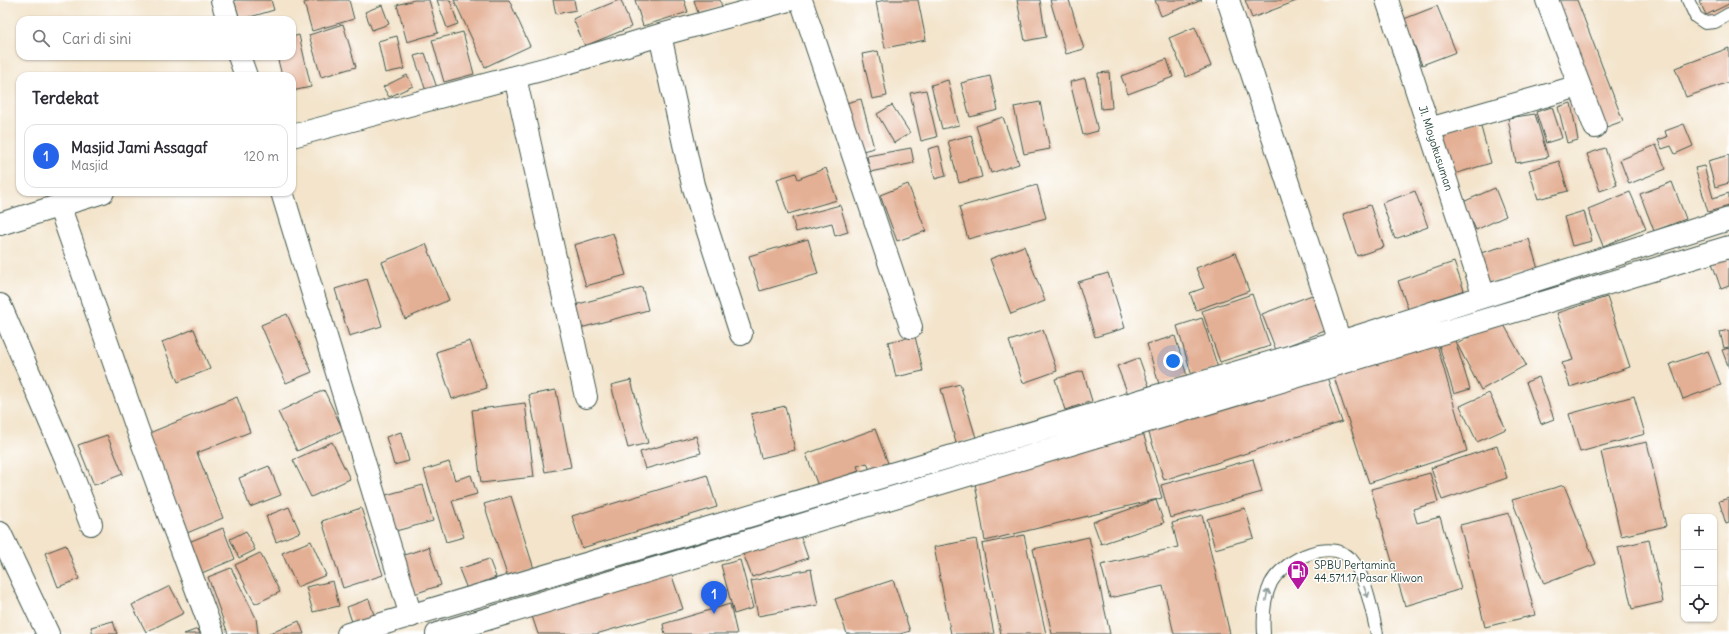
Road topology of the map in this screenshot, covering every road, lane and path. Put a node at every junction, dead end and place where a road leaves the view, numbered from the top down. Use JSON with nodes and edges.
{"nodes":[{"id":1,"x":222,"y":0,"type":"edge"},
{"id":2,"x":789,"y":0,"type":"edge"},
{"id":3,"x":801,"y":0,"type":"edge"},
{"id":4,"x":1228,"y":0,"type":"edge"},
{"id":5,"x":1387,"y":0,"type":"edge"},
{"id":6,"x":1547,"y":0,"type":"edge"},
{"id":7,"x":1688,"y":0,"type":"edge"},
{"id":8,"x":1729,"y":14,"type":"edge"},
{"id":9,"x":227,"y":16,"type":"edge"},
{"id":10,"x":660,"y":35,"type":"junction"},
{"id":11,"x":240,"y":60,"type":"edge"},
{"id":12,"x":245,"y":72,"type":"edge"},
{"id":13,"x":515,"y":77,"type":"junction"},
{"id":14,"x":1579,"y":86,"type":"junction"},
{"id":15,"x":1595,"y":128,"type":"dead end"},
{"id":16,"x":1429,"y":129,"type":"junction"},
{"id":17,"x":296,"y":135,"type":"edge"},
{"id":18,"x":89,"y":196,"type":"edge"},
{"id":19,"x":283,"y":196,"type":"edge"},
{"id":20,"x":59,"y":205,"type":"junction"},
{"id":21,"x":1729,"y":219,"type":"edge"},
{"id":22,"x":0,"y":224,"type":"edge"},
{"id":23,"x":1729,"y":248,"type":"edge"},
{"id":24,"x":1484,"y":296,"type":"junction"},
{"id":25,"x":0,"y":305,"type":"edge"},
{"id":26,"x":911,"y":327,"type":"dead end"},
{"id":27,"x":741,"y":334,"type":"dead end"},
{"id":28,"x":1340,"y":342,"type":"junction"},
{"id":29,"x":586,"y":397,"type":"dead end"},
{"id":30,"x":91,"y":524,"type":"dead end"},
{"id":31,"x":0,"y":533,"type":"edge"},
{"id":32,"x":411,"y":616,"type":"junction"},
{"id":33,"x":48,"y":634,"type":"edge"},
{"id":34,"x":214,"y":634,"type":"edge"},
{"id":35,"x":348,"y":634,"type":"edge"},
{"id":36,"x":438,"y":634,"type":"edge"},
{"id":37,"x":1264,"y":634,"type":"edge"},
{"id":38,"x":1377,"y":634,"type":"edge"}],
"edges":[{"from":1,"to":9,"type":"street"},
{"from":2,"to":10,"type":"street"},
{"from":3,"to":26,"type":"street"},
{"from":4,"to":28,"type":"street"},
{"from":5,"to":16,"type":"street","name":"Jl. Mloyokusuman"},
{"from":6,"to":14,"type":"street"},
{"from":7,"to":8,"type":"lane"},
{"from":10,"to":13,"type":"street"},
{"from":10,"to":27,"type":"street"},
{"from":11,"to":12,"type":"street"},
{"from":13,"to":17,"type":"street"},
{"from":13,"to":29,"type":"street"},
{"from":14,"to":15,"type":"street"},
{"from":14,"to":16,"type":"street"},
{"from":16,"to":24,"type":"street","name":"Jl. Mloyokusuman"},
{"from":18,"to":20,"type":"street"},
{"from":19,"to":32,"type":"street"},
{"from":20,"to":22,"type":"street"},
{"from":20,"to":34,"type":"street"},
{"from":21,"to":24,"type":"street"},
{"from":23,"to":36,"type":"street"},
{"from":24,"to":28,"type":"street"},
{"from":25,"to":30,"type":"street"},
{"from":28,"to":32,"type":"street"},
{"from":31,"to":33,"type":"street"},
{"from":32,"to":35,"type":"street"},
{"from":37,"to":38,"type":"lane","one_way":true}]}
